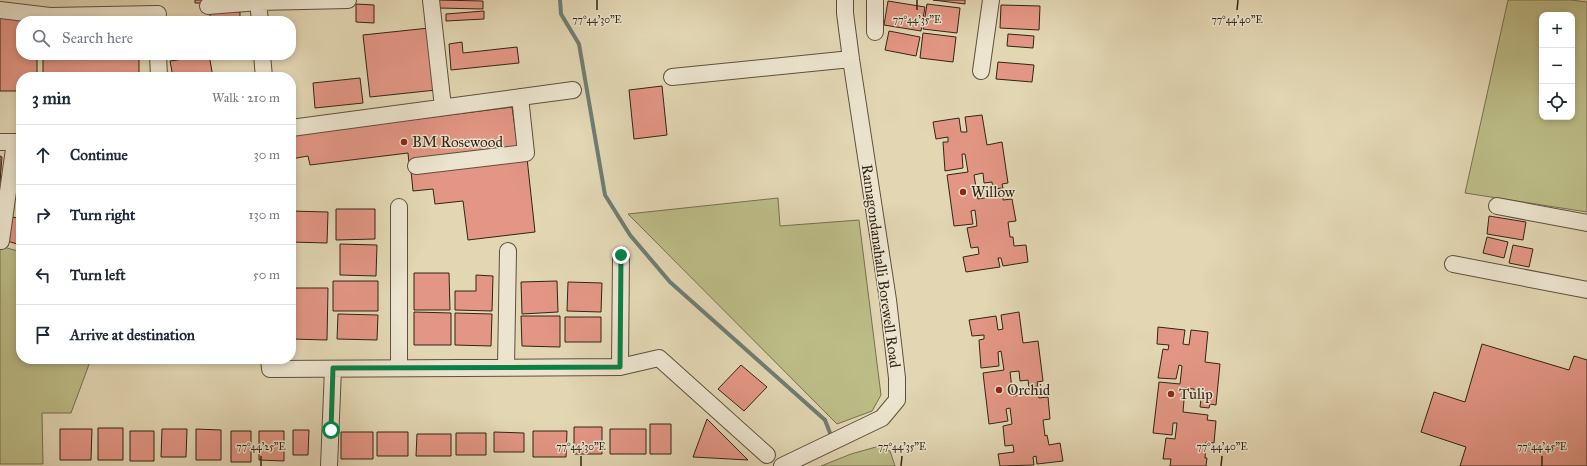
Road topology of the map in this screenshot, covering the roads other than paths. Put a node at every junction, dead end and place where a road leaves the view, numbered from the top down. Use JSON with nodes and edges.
{"nodes":[{"id":1,"x":348,"y":0,"type":"edge"},
{"id":2,"x":432,"y":0,"type":"edge"},
{"id":3,"x":845,"y":0,"type":"edge"},
{"id":4,"x":876,"y":0,"type":"edge"},
{"id":5,"x":991,"y":0,"type":"edge"},
{"id":6,"x":258,"y":2,"type":"junction"},
{"id":7,"x":208,"y":6,"type":"dead end"},
{"id":8,"x":0,"y":10,"type":"edge"},
{"id":9,"x":158,"y":12,"type":"edge"},
{"id":10,"x":259,"y":16,"type":"edge"},
{"id":11,"x":875,"y":32,"type":"dead end"},
{"id":12,"x":851,"y":59,"type":"junction"},
{"id":13,"x":158,"y":60,"type":"edge"},
{"id":14,"x":262,"y":60,"type":"edge"},
{"id":15,"x":981,"y":71,"type":"dead end"},
{"id":16,"x":159,"y":72,"type":"edge"},
{"id":17,"x":264,"y":72,"type":"edge"},
{"id":18,"x":672,"y":77,"type":"dead end"},
{"id":19,"x":573,"y":90,"type":"dead end"},
{"id":20,"x":520,"y":97,"type":"junction"},
{"id":21,"x":443,"y":107,"type":"junction"},
{"id":22,"x":296,"y":127,"type":"edge"},
{"id":23,"x":12,"y":142,"type":"edge"},
{"id":24,"x":416,"y":166,"type":"dead end"},
{"id":25,"x":1497,"y":206,"type":"dead end"},
{"id":26,"x":399,"y":207,"type":"dead end"},
{"id":27,"x":1587,"y":223,"type":"edge"},
{"id":28,"x":1,"y":241,"type":"edge"},
{"id":29,"x":508,"y":252,"type":"dead end"},
{"id":30,"x":621,"y":255,"type":"dead end"},
{"id":31,"x":1453,"y":264,"type":"dead end"},
{"id":32,"x":1587,"y":290,"type":"edge"},
{"id":33,"x":270,"y":364,"type":"edge"},
{"id":34,"x":506,"y":367,"type":"junction"},
{"id":35,"x":620,"y":367,"type":"junction"},
{"id":36,"x":333,"y":368,"type":"junction"},
{"id":37,"x":399,"y":368,"type":"junction"},
{"id":38,"x":767,"y":455,"type":"dead end"},
{"id":39,"x":328,"y":466,"type":"edge"},
{"id":40,"x":782,"y":466,"type":"edge"}],
"edges":[{"from":1,"to":6,"type":"street"},
{"from":2,"to":21,"type":"street"},
{"from":3,"to":12,"type":"street","name":"Ramagondanahalli Borewell Road"},
{"from":4,"to":11,"type":"street"},
{"from":5,"to":15,"type":"street"},
{"from":6,"to":7,"type":"street"},
{"from":6,"to":10,"type":"street"},
{"from":8,"to":9,"type":"street"},
{"from":12,"to":18,"type":"street"},
{"from":12,"to":40,"type":"street","name":"Ramagondanahalli Borewell Road"},
{"from":13,"to":16,"type":"street"},
{"from":14,"to":17,"type":"street"},
{"from":19,"to":20,"type":"street"},
{"from":20,"to":21,"type":"street"},
{"from":20,"to":24,"type":"street"},
{"from":21,"to":22,"type":"street"},
{"from":23,"to":28,"type":"street"},
{"from":25,"to":27,"type":"street"},
{"from":26,"to":37,"type":"street"},
{"from":29,"to":34,"type":"street"},
{"from":30,"to":35,"type":"street"},
{"from":31,"to":32,"type":"street"},
{"from":33,"to":36,"type":"street"},
{"from":34,"to":35,"type":"street"},
{"from":34,"to":37,"type":"street"},
{"from":35,"to":38,"type":"street"},
{"from":36,"to":37,"type":"street"},
{"from":36,"to":39,"type":"street"}]}
